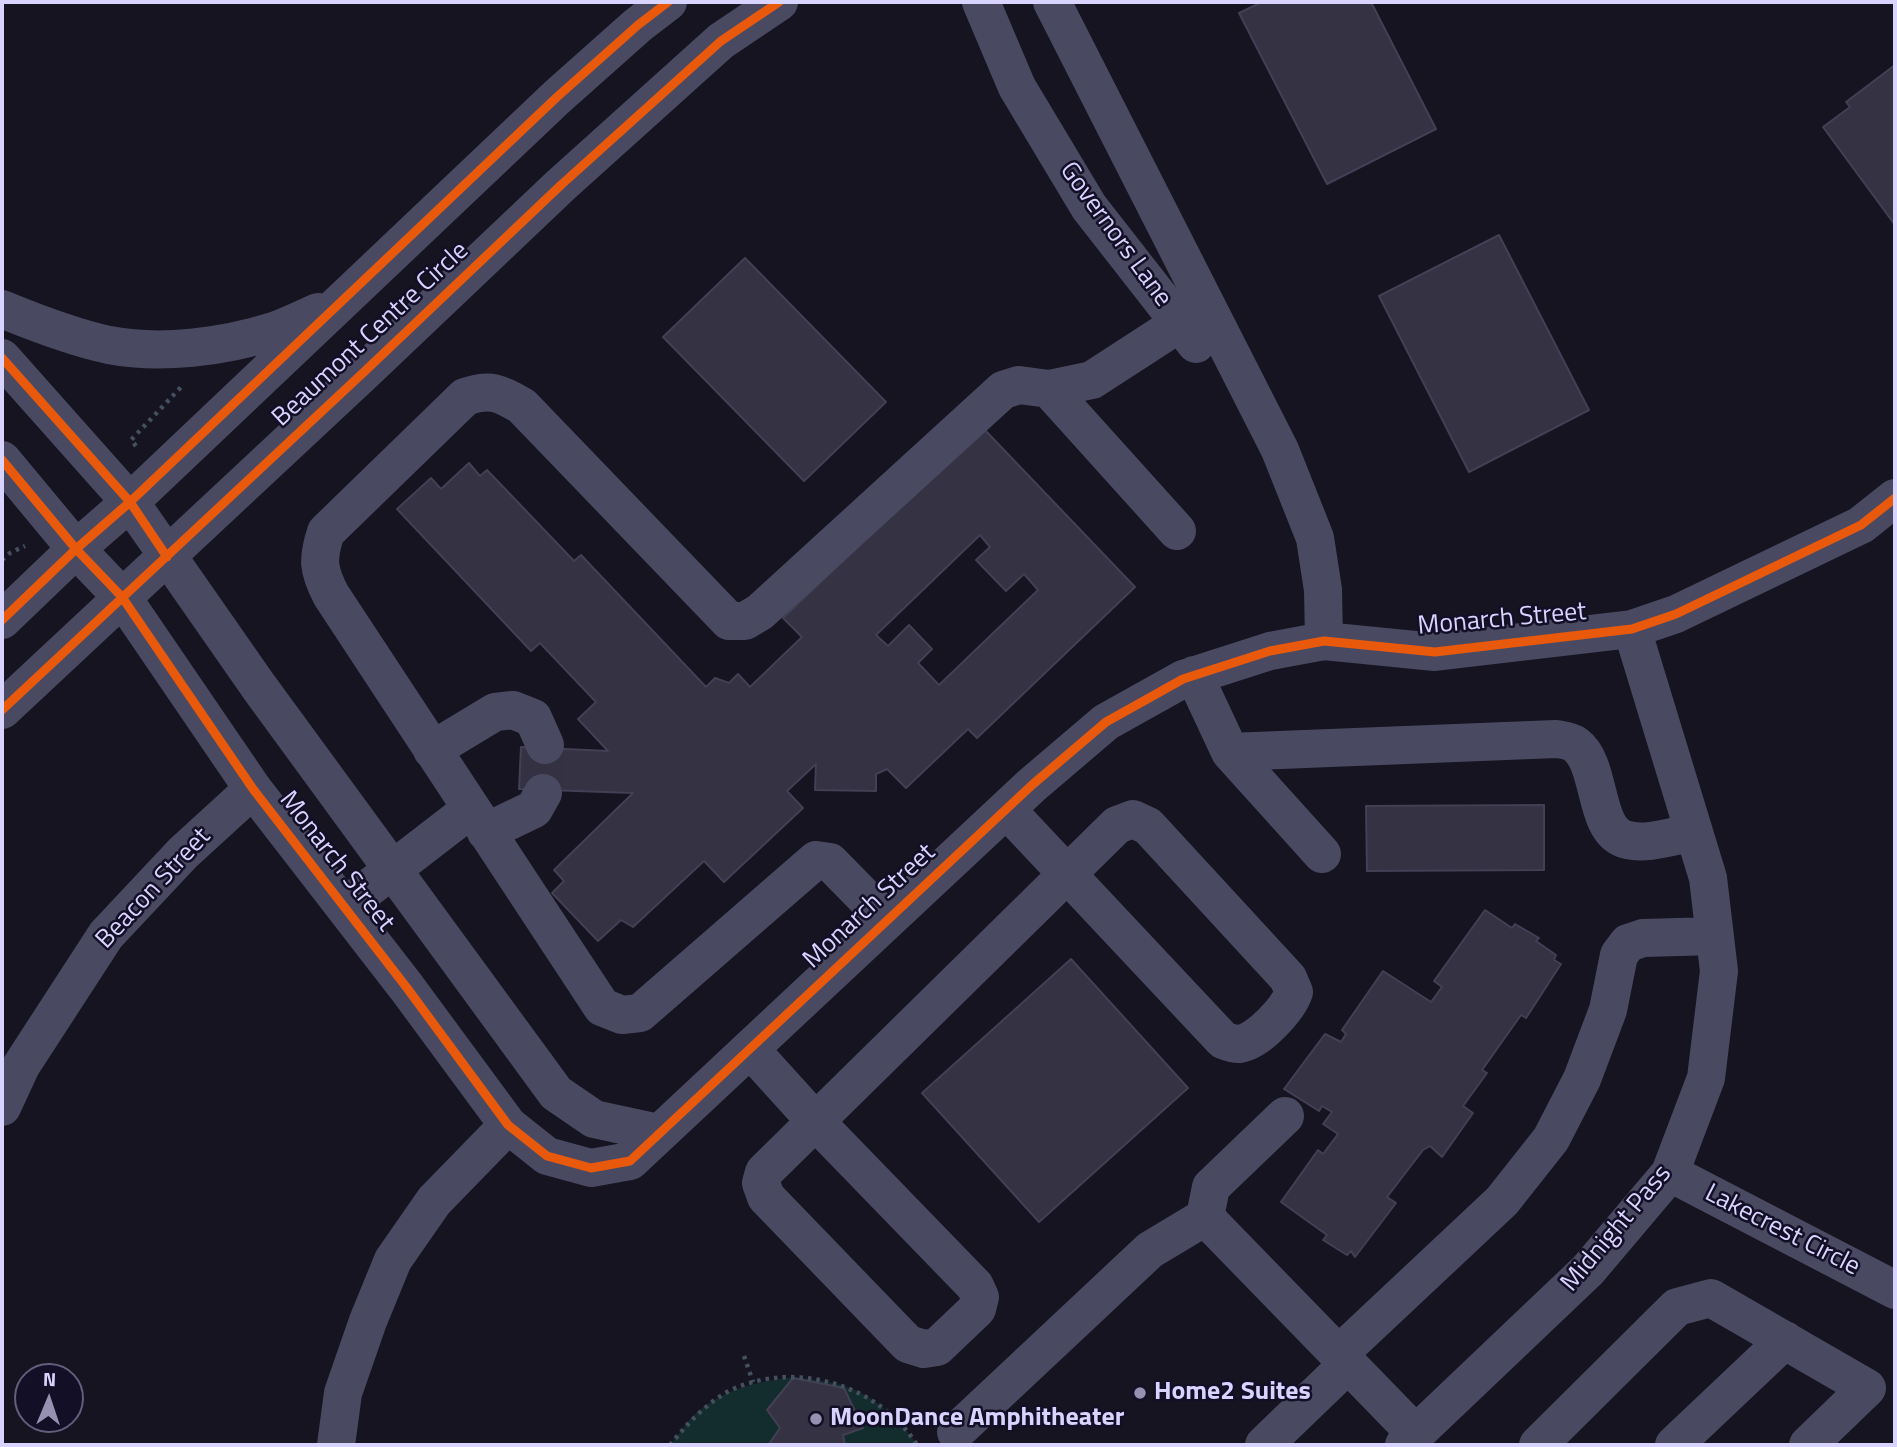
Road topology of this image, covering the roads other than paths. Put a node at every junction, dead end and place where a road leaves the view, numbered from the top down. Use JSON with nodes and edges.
{"nodes":[{"id":1,"x":668,"y":2,"type":"edge"},
{"id":2,"x":779,"y":2,"type":"edge"},
{"id":3,"x":981,"y":2,"type":"edge"},
{"id":4,"x":1052,"y":2,"type":"edge"},
{"id":5,"x":340,"y":303,"type":"junction"},
{"id":6,"x":2,"y":309,"type":"edge"},
{"id":7,"x":1194,"y":316,"type":"junction"},
{"id":8,"x":2,"y":358,"type":"edge"},
{"id":9,"x":1049,"y":389,"type":"junction"},
{"id":10,"x":2,"y":460,"type":"edge"},
{"id":11,"x":1895,"y":498,"type":"edge"},
{"id":12,"x":130,"y":502,"type":"junction"},
{"id":13,"x":1177,"y":531,"type":"dead end"},
{"id":14,"x":76,"y":549,"type":"junction"},
{"id":15,"x":167,"y":557,"type":"junction"},
{"id":16,"x":122,"y":597,"type":"junction"},
{"id":17,"x":2,"y":620,"type":"edge"},
{"id":18,"x":1632,"y":629,"type":"junction"},
{"id":19,"x":1325,"y":641,"type":"junction"},
{"id":20,"x":1194,"y":675,"type":"junction"},
{"id":21,"x":2,"y":710,"type":"edge"},
{"id":22,"x":545,"y":745,"type":"tunnel mouth"},
{"id":23,"x":432,"y":750,"type":"junction"},
{"id":24,"x":1230,"y":752,"type":"junction"},
{"id":25,"x":253,"y":789,"type":"junction"},
{"id":26,"x":543,"y":793,"type":"dead end"},
{"id":27,"x":1006,"y":809,"type":"junction"},
{"id":28,"x":479,"y":821,"type":"junction"},
{"id":29,"x":1694,"y":832,"type":"junction"},
{"id":30,"x":1322,"y":854,"type":"dead end"},
{"id":31,"x":393,"y":870,"type":"junction"},
{"id":32,"x":1068,"y":874,"type":"junction"},
{"id":33,"x":344,"y":907,"type":"junction"},
{"id":34,"x":887,"y":920,"type":"junction"},
{"id":35,"x":1715,"y":936,"type":"junction"},
{"id":36,"x":750,"y":1049,"type":"junction"},
{"id":37,"x":2,"y":1107,"type":"edge"},
{"id":38,"x":1285,"y":1116,"type":"dead end"},
{"id":39,"x":817,"y":1123,"type":"junction"},
{"id":40,"x":508,"y":1125,"type":"junction"},
{"id":41,"x":659,"y":1133,"type":"junction"},
{"id":42,"x":1670,"y":1172,"type":"junction"},
{"id":43,"x":1205,"y":1217,"type":"junction"},
{"id":44,"x":1895,"y":1290,"type":"edge"},
{"id":45,"x":1785,"y":1340,"type":"junction"},
{"id":46,"x":1344,"y":1359,"type":"junction"},
{"id":47,"x":956,"y":1432,"type":"dead end"},
{"id":48,"x":1410,"y":1439,"type":"edge"},
{"id":49,"x":336,"y":1445,"type":"edge"},
{"id":50,"x":1264,"y":1445,"type":"edge"},
{"id":51,"x":1538,"y":1445,"type":"edge"},
{"id":52,"x":1674,"y":1445,"type":"edge"},
{"id":53,"x":1808,"y":1445,"type":"edge"}],
"edges":[{"from":1,"to":5,"type":"street","name":"Beaumont Centre Circle"},
{"from":2,"to":15,"type":"street","name":"Beaumont Centre Circle"},
{"from":3,"to":7,"type":"street","name":"Governors Lane"},
{"from":4,"to":7,"type":"street","name":"Governors Lane"},
{"from":5,"to":6,"type":"street"},
{"from":5,"to":12,"type":"street","name":"Beaumont Centre Circle"},
{"from":7,"to":9,"type":"street"},
{"from":7,"to":19,"type":"street","name":"Governors Lane"},
{"from":8,"to":12,"type":"street","name":"Monarch Street"},
{"from":9,"to":13,"type":"street"},
{"from":9,"to":23,"type":"street"},
{"from":10,"to":14,"type":"street","name":"Monarch Street"},
{"from":11,"to":18,"type":"street","name":"Monarch Street"},
{"from":12,"to":14,"type":"street","name":"Beaumont Centre Circle"},
{"from":12,"to":15,"type":"street","name":"Monarch Street"},
{"from":14,"to":16,"type":"street","name":"Monarch Street"},
{"from":14,"to":17,"type":"street","name":"Beaumont Centre Circle"},
{"from":15,"to":16,"type":"street","name":"Beaumont Centre Circle"},
{"from":15,"to":31,"type":"street","name":"Monarch Street"},
{"from":16,"to":21,"type":"street","name":"Beaumont Centre Circle"},
{"from":16,"to":25,"type":"street","name":"Monarch Street"},
{"from":18,"to":19,"type":"street","name":"Monarch Street"},
{"from":18,"to":29,"type":"street","name":"Midnight Pass"},
{"from":19,"to":20,"type":"street","name":"Monarch Street"},
{"from":20,"to":24,"type":"street"},
{"from":20,"to":27,"type":"street","name":"Monarch Street"},
{"from":22,"to":23,"type":"street"},
{"from":23,"to":28,"type":"street"},
{"from":24,"to":29,"type":"street"},
{"from":24,"to":30,"type":"street"},
{"from":25,"to":33,"type":"street","name":"Monarch Street"},
{"from":25,"to":37,"type":"street","name":"Beacon Street"},
{"from":26,"to":28,"type":"street"},
{"from":27,"to":32,"type":"street"},
{"from":27,"to":34,"type":"street","name":"Monarch Street"},
{"from":28,"to":31,"type":"street"},
{"from":28,"to":34,"type":"street"},
{"from":29,"to":35,"type":"street","name":"Midnight Pass"},
{"from":31,"to":33,"type":"street"},
{"from":31,"to":41,"type":"street","name":"Monarch Street"},
{"from":32,"to":32,"type":"street"},
{"from":32,"to":39,"type":"street"},
{"from":33,"to":40,"type":"street","name":"Monarch Street"},
{"from":34,"to":36,"type":"street","name":"Monarch Street"},
{"from":35,"to":42,"type":"street","name":"Midnight Pass"},
{"from":35,"to":46,"type":"street"},
{"from":36,"to":39,"type":"street"},
{"from":36,"to":41,"type":"street","name":"Monarch Street"},
{"from":38,"to":43,"type":"street"},
{"from":39,"to":39,"type":"street"},
{"from":40,"to":41,"type":"street","name":"Monarch Street"},
{"from":40,"to":49,"type":"street"},
{"from":42,"to":44,"type":"street","name":"Lakecrest Circle"},
{"from":42,"to":48,"type":"street","name":"Midnight Pass"},
{"from":43,"to":46,"type":"street"},
{"from":43,"to":47,"type":"street"},
{"from":45,"to":51,"type":"street"},
{"from":45,"to":52,"type":"street"},
{"from":45,"to":53,"type":"street"},
{"from":46,"to":48,"type":"street"},
{"from":46,"to":50,"type":"street"}]}
